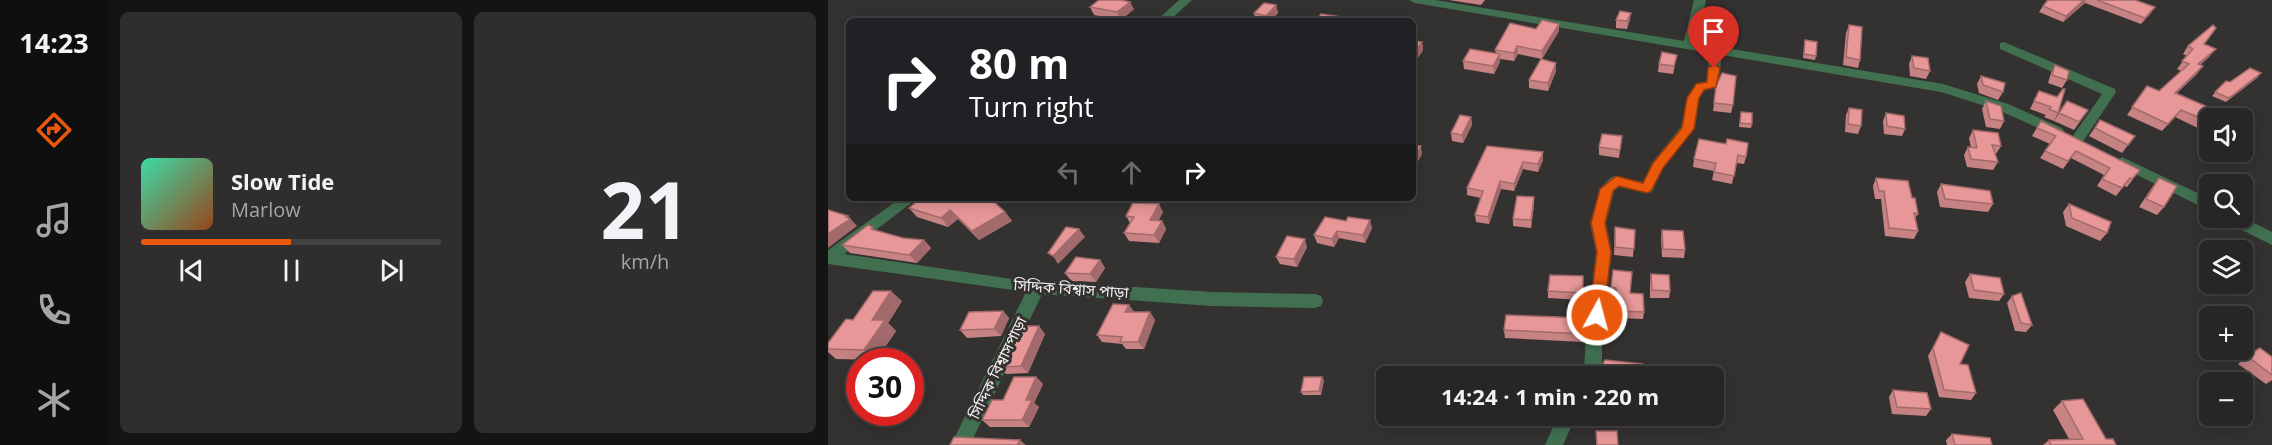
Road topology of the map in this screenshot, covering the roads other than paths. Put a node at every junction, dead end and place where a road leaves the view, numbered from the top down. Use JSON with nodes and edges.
{"nodes":[{"id":1,"x":1186,"y":0,"type":"edge"},
{"id":2,"x":1415,"y":0,"type":"edge"},
{"id":3,"x":1700,"y":0,"type":"edge"},
{"id":4,"x":1165,"y":18,"type":"edge"},
{"id":5,"x":1689,"y":46,"type":"junction"},
{"id":6,"x":2004,"y":46,"type":"dead end"},
{"id":7,"x":1716,"y":51,"type":"junction"},
{"id":8,"x":2108,"y":155,"type":"edge"},
{"id":9,"x":2199,"y":200,"type":"edge"},
{"id":10,"x":907,"y":201,"type":"edge"},
{"id":11,"x":2251,"y":228,"type":"edge"},
{"id":12,"x":2272,"y":239,"type":"edge"},
{"id":13,"x":828,"y":258,"type":"edge"},
{"id":14,"x":1036,"y":289,"type":"junction"},
{"id":15,"x":1315,"y":301,"type":"dead end"},
{"id":16,"x":1593,"y":366,"type":"edge"},
{"id":17,"x":1563,"y":426,"type":"edge"},
{"id":18,"x":960,"y":445,"type":"edge"},
{"id":19,"x":1554,"y":445,"type":"edge"}],
"edges":[{"from":1,"to":4,"type":"street"},
{"from":2,"to":5,"type":"street"},
{"from":3,"to":5,"type":"street"},
{"from":5,"to":7,"type":"street"},
{"from":6,"to":7,"type":"street"},
{"from":7,"to":16,"type":"street"},
{"from":8,"to":9,"type":"street"},
{"from":10,"to":13,"type":"street"},
{"from":11,"to":12,"type":"street"},
{"from":13,"to":14,"type":"street","name":"সিদ্দিক বিশ্বাস পাড়া"},
{"from":14,"to":15,"type":"street","name":"সিদ্দিক বিশ্বাস পাড়া"},
{"from":14,"to":18,"type":"street","name":"সিদ্দিক বিশ্বাসপাড়া"},
{"from":17,"to":19,"type":"street"}]}
